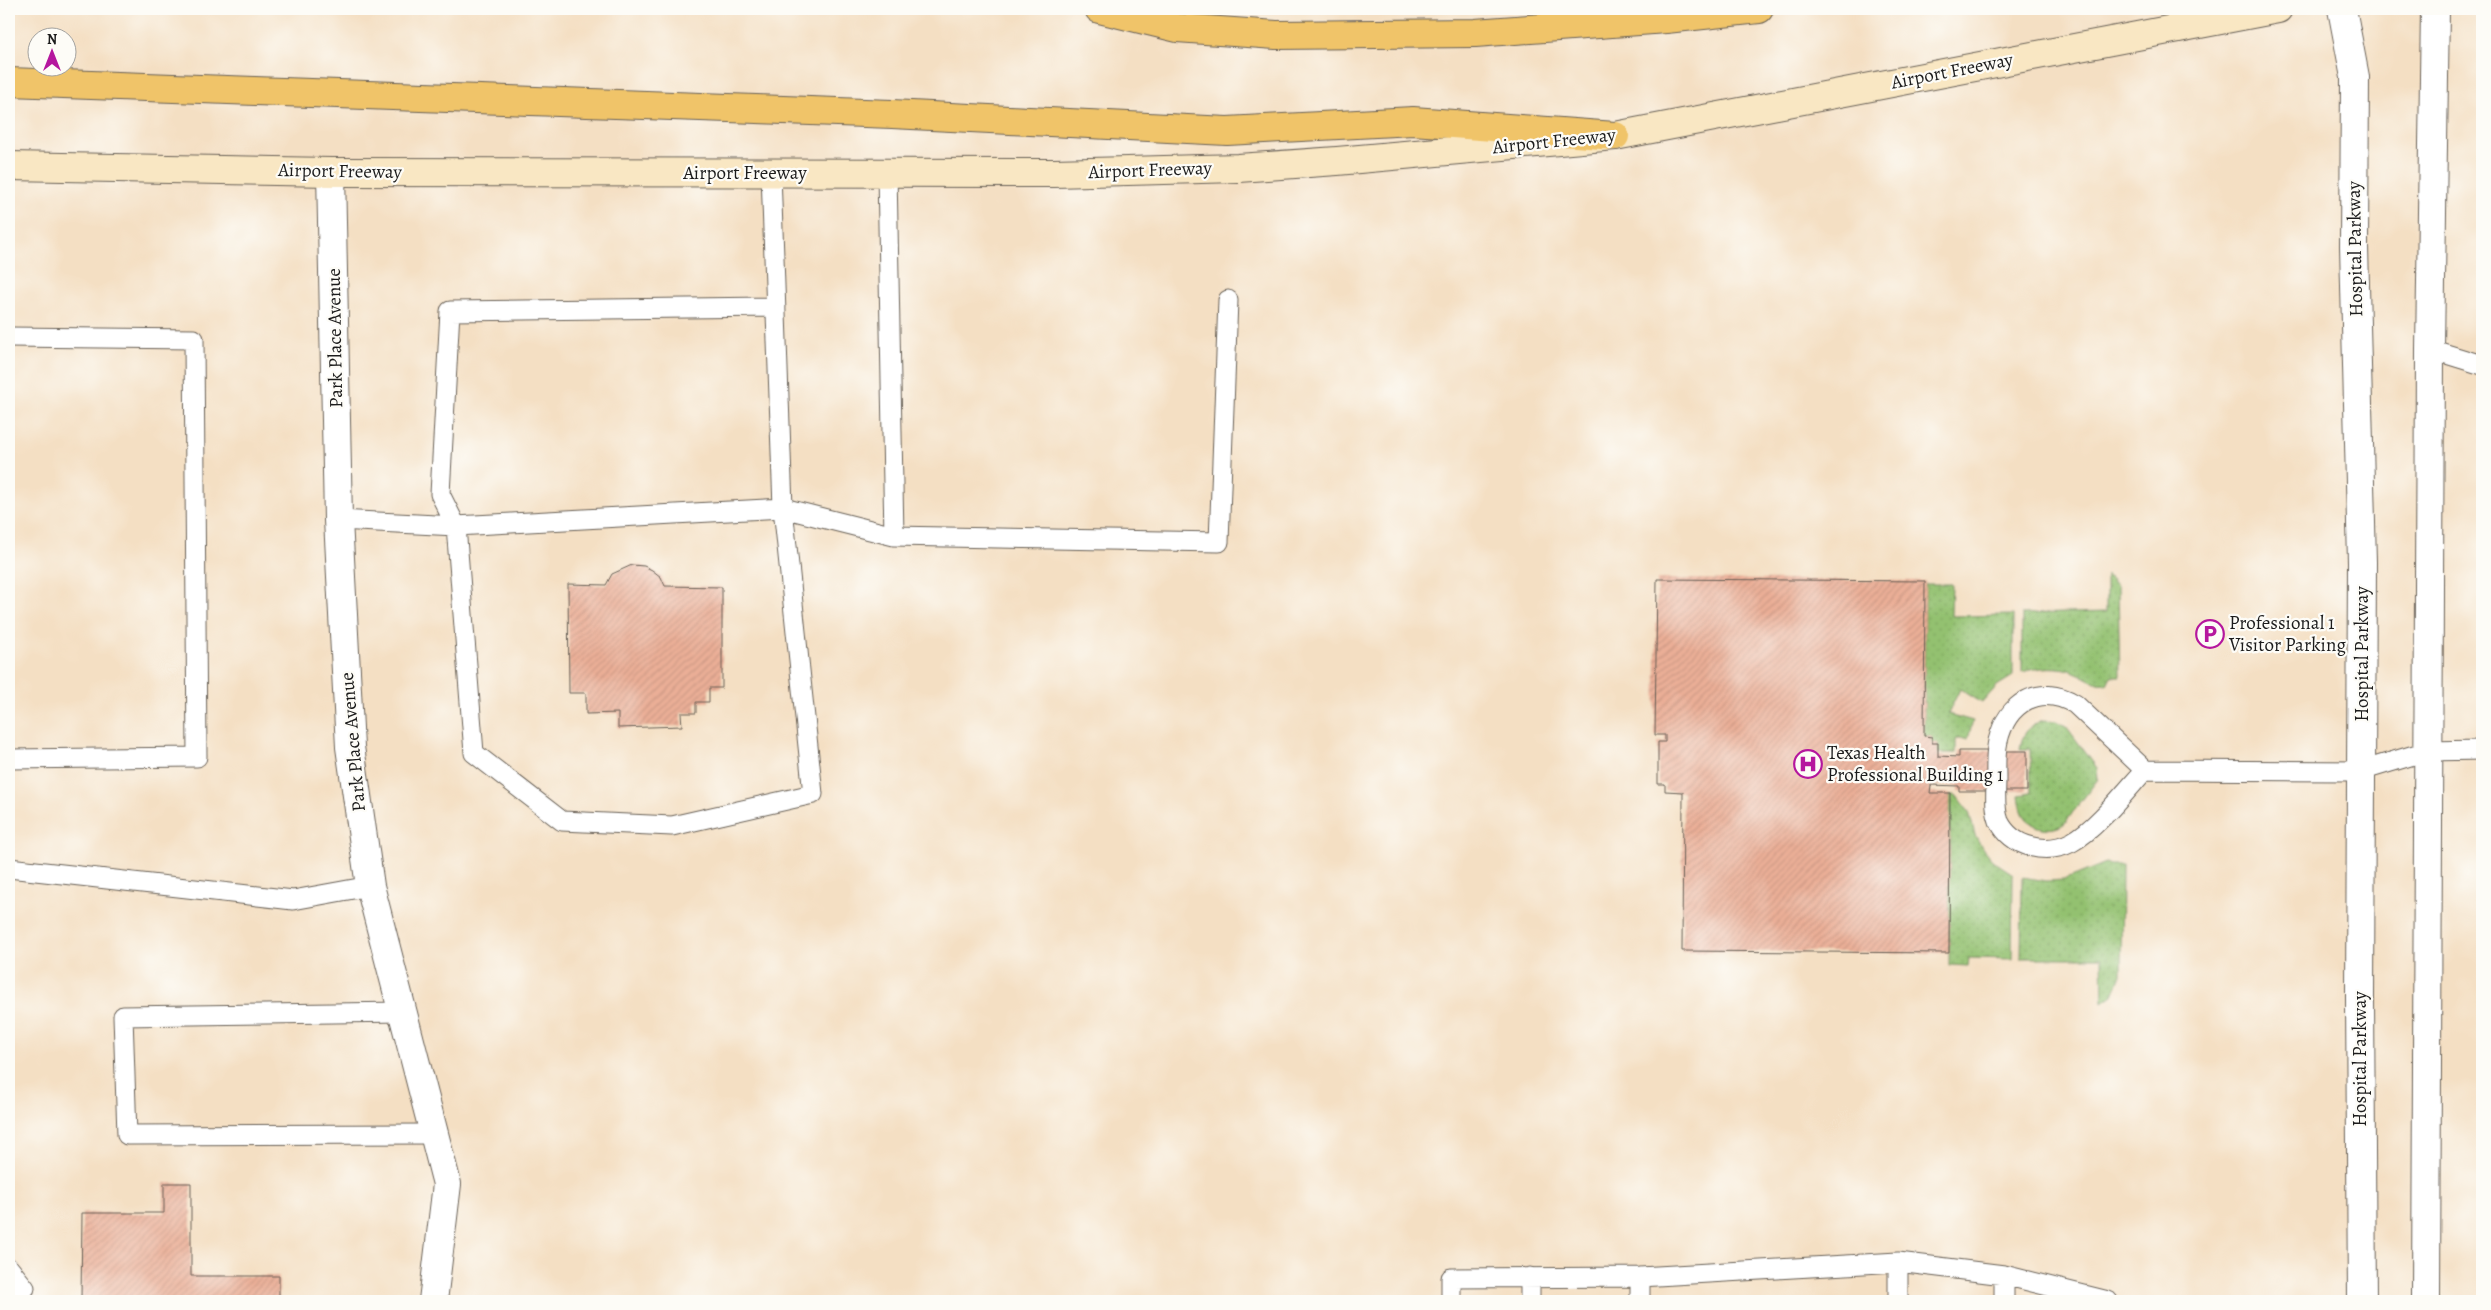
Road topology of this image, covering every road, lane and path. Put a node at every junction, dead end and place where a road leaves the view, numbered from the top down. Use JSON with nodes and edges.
{"nodes":[{"id":1,"x":1099,"y":9,"type":"edge"},
{"id":2,"x":1759,"y":9,"type":"edge"},
{"id":3,"x":2278,"y":9,"type":"edge"},
{"id":4,"x":2342,"y":9,"type":"edge"},
{"id":5,"x":2435,"y":9,"type":"edge"},
{"id":6,"x":9,"y":82,"type":"edge"},
{"id":7,"x":1615,"y":136,"type":"junction"},
{"id":8,"x":9,"y":166,"type":"edge"},
{"id":9,"x":332,"y":172,"type":"junction"},
{"id":10,"x":888,"y":173,"type":"junction"},
{"id":11,"x":771,"y":174,"type":"junction"},
{"id":12,"x":1228,"y":300,"type":"dead end"},
{"id":13,"x":776,"y":307,"type":"junction"},
{"id":14,"x":9,"y":337,"type":"edge"},
{"id":15,"x":2430,"y":349,"type":"junction"},
{"id":16,"x":2482,"y":364,"type":"edge"},
{"id":17,"x":783,"y":508,"type":"junction"},
{"id":18,"x":338,"y":520,"type":"junction"},
{"id":19,"x":456,"y":526,"type":"junction"},
{"id":20,"x":894,"y":536,"type":"junction"},
{"id":21,"x":2482,"y":750,"type":"edge"},
{"id":22,"x":2427,"y":751,"type":"junction"},
{"id":23,"x":9,"y":759,"type":"edge"},
{"id":24,"x":2145,"y":770,"type":"junction"},
{"id":25,"x":2361,"y":771,"type":"junction"},
{"id":26,"x":9,"y":868,"type":"edge"},
{"id":27,"x":370,"y":886,"type":"junction"},
{"id":28,"x":402,"y":1012,"type":"junction"},
{"id":29,"x":435,"y":1134,"type":"junction"},
{"id":30,"x":1898,"y":1262,"type":"junction"},
{"id":31,"x":9,"y":1268,"type":"edge"},
{"id":32,"x":2004,"y":1275,"type":"junction"},
{"id":33,"x":1640,"y":1277,"type":"junction"},
{"id":34,"x":1530,"y":1278,"type":"junction"},
{"id":35,"x":11,"y":1301,"type":"edge"},
{"id":36,"x":433,"y":1301,"type":"edge"},
{"id":37,"x":1451,"y":1301,"type":"edge"},
{"id":38,"x":1530,"y":1301,"type":"edge"},
{"id":39,"x":1640,"y":1301,"type":"edge"},
{"id":40,"x":1898,"y":1301,"type":"edge"},
{"id":41,"x":2004,"y":1301,"type":"edge"},
{"id":42,"x":2108,"y":1301,"type":"edge"},
{"id":43,"x":2362,"y":1301,"type":"edge"},
{"id":44,"x":2426,"y":1301,"type":"edge"}],
"edges":[{"from":1,"to":2,"type":"highway"},
{"from":3,"to":7,"type":"main road","name":"Airport Freeway"},
{"from":4,"to":25,"type":"street","name":"Hospital Parkway"},
{"from":5,"to":15,"type":"street"},
{"from":6,"to":7,"type":"highway"},
{"from":7,"to":10,"type":"main road","name":"Airport Freeway"},
{"from":8,"to":9,"type":"main road","name":"Airport Freeway"},
{"from":9,"to":11,"type":"main road","name":"Airport Freeway"},
{"from":9,"to":18,"type":"street","name":"Park Place Avenue"},
{"from":10,"to":11,"type":"main road","name":"Airport Freeway"},
{"from":10,"to":20,"type":"lane"},
{"from":11,"to":13,"type":"lane"},
{"from":12,"to":20,"type":"lane"},
{"from":13,"to":17,"type":"lane"},
{"from":13,"to":19,"type":"lane"},
{"from":14,"to":23,"type":"lane"},
{"from":15,"to":16,"type":"lane"},
{"from":15,"to":22,"type":"street"},
{"from":17,"to":19,"type":"lane"},
{"from":17,"to":19,"type":"lane"},
{"from":17,"to":20,"type":"lane"},
{"from":18,"to":19,"type":"lane"},
{"from":18,"to":27,"type":"street","name":"Park Place Avenue"},
{"from":21,"to":22,"type":"lane"},
{"from":22,"to":25,"type":"lane"},
{"from":22,"to":44,"type":"street"},
{"from":24,"to":24,"type":"lane"},
{"from":24,"to":25,"type":"lane"},
{"from":25,"to":43,"type":"street","name":"Hospital Parkway"},
{"from":26,"to":27,"type":"lane"},
{"from":27,"to":28,"type":"street","name":"Park Place Avenue"},
{"from":28,"to":29,"type":"street","name":"Park Place Avenue"},
{"from":28,"to":29,"type":"lane"},
{"from":29,"to":36,"type":"street","name":"Park Place Avenue"},
{"from":30,"to":32,"type":"lane"},
{"from":30,"to":33,"type":"lane"},
{"from":30,"to":40,"type":"lane"},
{"from":31,"to":35,"type":"lane"},
{"from":32,"to":41,"type":"lane"},
{"from":32,"to":42,"type":"lane"},
{"from":33,"to":34,"type":"lane"},
{"from":33,"to":39,"type":"lane"},
{"from":34,"to":37,"type":"lane"},
{"from":34,"to":38,"type":"lane"}]}
